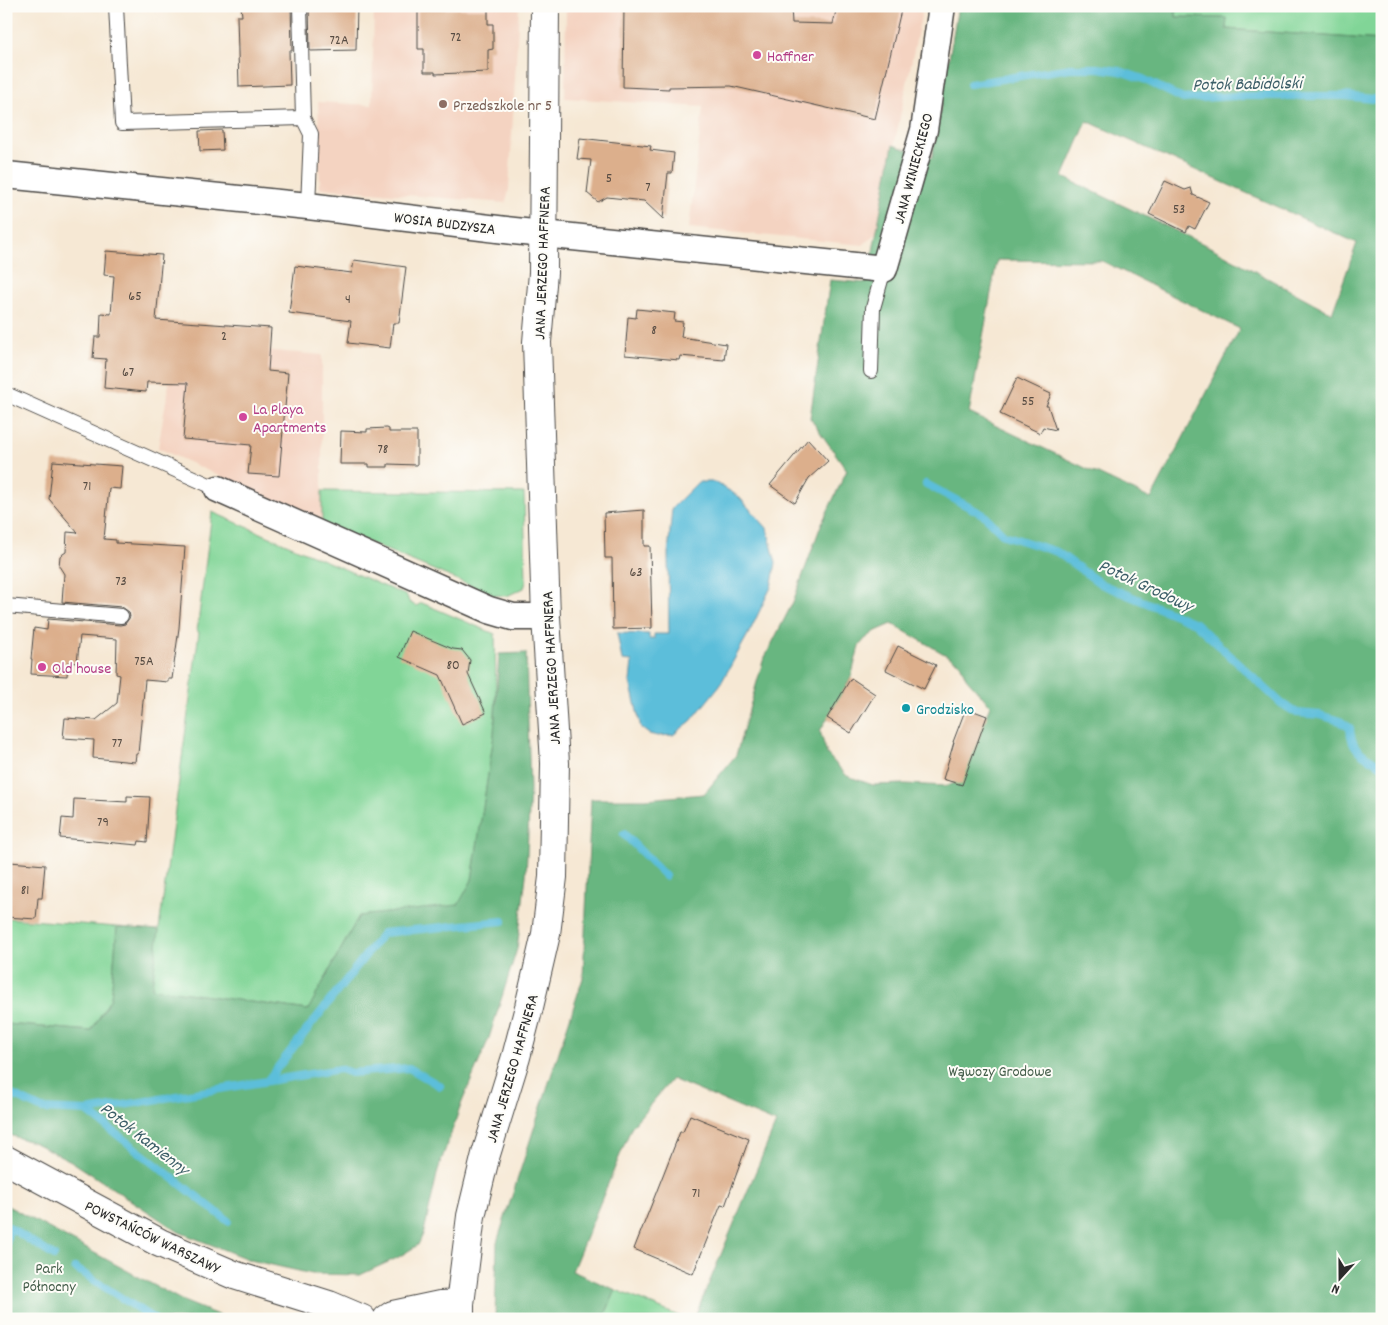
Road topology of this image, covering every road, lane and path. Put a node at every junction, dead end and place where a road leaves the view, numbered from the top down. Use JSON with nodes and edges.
{"nodes":[{"id":1,"x":116,"y":6,"type":"edge"},
{"id":2,"x":300,"y":6,"type":"edge"},
{"id":3,"x":545,"y":6,"type":"edge"},
{"id":4,"x":942,"y":6,"type":"edge"},
{"id":5,"x":303,"y":118,"type":"junction"},
{"id":6,"x":6,"y":175,"type":"edge"},
{"id":7,"x":308,"y":206,"type":"junction"},
{"id":8,"x":543,"y":233,"type":"junction"},
{"id":9,"x":884,"y":269,"type":"junction"},
{"id":10,"x":871,"y":371,"type":"dead end"},
{"id":11,"x":6,"y":394,"type":"edge"},
{"id":12,"x":218,"y":489,"type":"joint"},
{"id":13,"x":6,"y":606,"type":"edge"},
{"id":14,"x":121,"y":616,"type":"dead end"},
{"id":15,"x":546,"y":617,"type":"junction"},
{"id":16,"x":6,"y":1160,"type":"edge"},
{"id":17,"x":460,"y":1311,"type":"edge"},
{"id":18,"x":362,"y":1319,"type":"edge"},
{"id":19,"x":387,"y":1319,"type":"edge"}],
"edges":[{"from":1,"to":5,"type":"lane"},
{"from":2,"to":5,"type":"lane"},
{"from":3,"to":8,"type":"street","name":"JANA JERZEGO HAFFNERA"},
{"from":4,"to":9,"type":"street","name":"JANA WINIECKIEGO"},
{"from":5,"to":7,"type":"lane"},
{"from":6,"to":7,"type":"street","name":"WOSIA BUDZYSZA"},
{"from":7,"to":8,"type":"street","name":"WOSIA BUDZYSZA"},
{"from":8,"to":9,"type":"street","name":"WOSIA BUDZYSZA"},
{"from":8,"to":15,"type":"street","name":"JANA JERZEGO HAFFNERA"},
{"from":9,"to":10,"type":"lane"},
{"from":11,"to":12,"type":"lane"},
{"from":12,"to":15,"type":"street"},
{"from":13,"to":14,"type":"lane"},
{"from":15,"to":17,"type":"street","name":"JANA JERZEGO HAFFNERA"},
{"from":16,"to":18,"type":"street","name":"POWSTAŃCÓW WARSZAWY"},
{"from":17,"to":19,"type":"street"}]}
